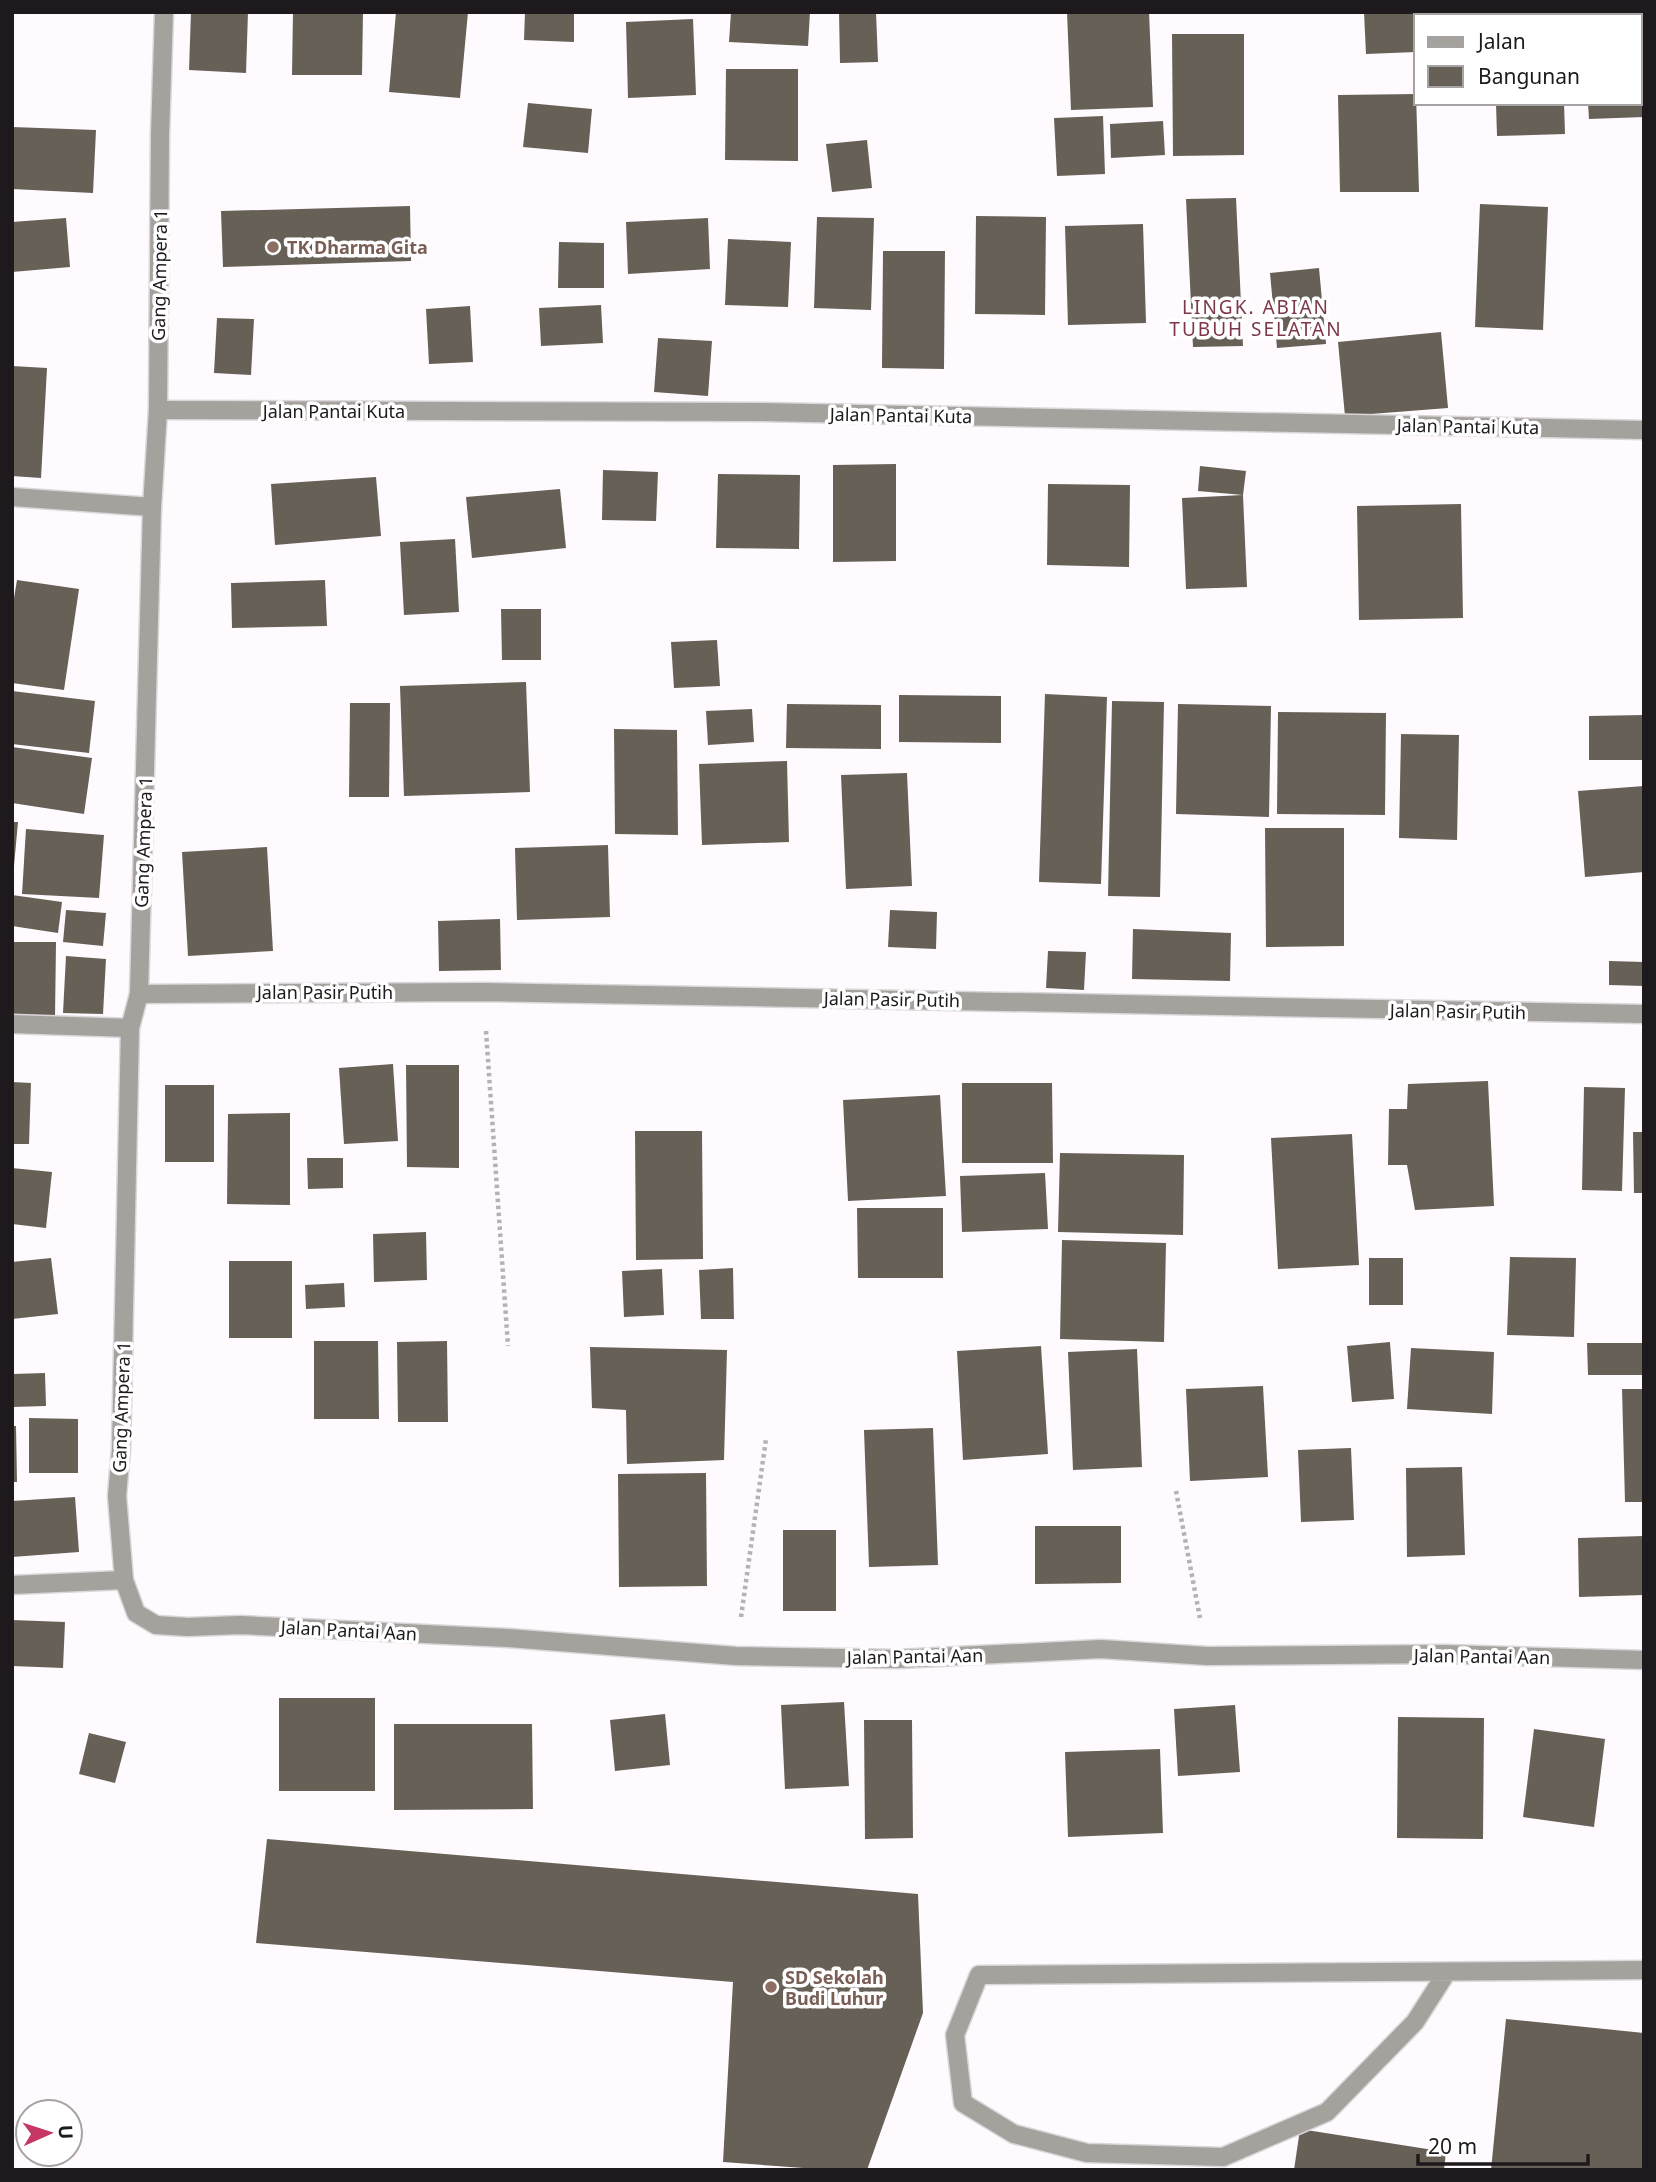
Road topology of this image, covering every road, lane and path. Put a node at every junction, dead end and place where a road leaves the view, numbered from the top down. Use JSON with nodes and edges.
{"nodes":[{"id":1,"x":164,"y":12,"type":"edge"},
{"id":2,"x":158,"y":410,"type":"junction"},
{"id":3,"x":1644,"y":430,"type":"edge"},
{"id":4,"x":12,"y":497,"type":"edge"},
{"id":5,"x":152,"y":507,"type":"junction"},
{"id":6,"x":483,"y":992,"type":"junction"},
{"id":7,"x":139,"y":993,"type":"junction"},
{"id":8,"x":1644,"y":1014,"type":"edge"},
{"id":9,"x":12,"y":1024,"type":"edge"},
{"id":10,"x":130,"y":1028,"type":"junction"},
{"id":11,"x":508,"y":1346,"type":"dead end"},
{"id":12,"x":766,"y":1439,"type":"dead end"},
{"id":13,"x":1176,"y":1491,"type":"dead end"},
{"id":14,"x":124,"y":1580,"type":"junction"},
{"id":15,"x":12,"y":1585,"type":"edge"},
{"id":16,"x":188,"y":1627,"type":"joint"},
{"id":17,"x":736,"y":1656,"type":"junction"},
{"id":18,"x":1207,"y":1656,"type":"junction"},
{"id":19,"x":1644,"y":1660,"type":"edge"},
{"id":20,"x":1644,"y":1970,"type":"edge"},
{"id":21,"x":1447,"y":1972,"type":"junction"}],
"edges":[{"from":1,"to":2,"type":"street","name":"Gang Ampera 1"},
{"from":2,"to":3,"type":"street","name":"Jalan Pantai Kuta"},
{"from":2,"to":5,"type":"street","name":"Gang Ampera 1"},
{"from":4,"to":5,"type":"street"},
{"from":5,"to":7,"type":"street","name":"Gang Ampera 1"},
{"from":6,"to":7,"type":"street","name":"Jalan Pasir Putih"},
{"from":6,"to":8,"type":"street","name":"Jalan Pasir Putih"},
{"from":6,"to":11,"type":"path"},
{"from":7,"to":10,"type":"street","name":"Gang Ampera 1"},
{"from":9,"to":10,"type":"street"},
{"from":10,"to":14,"type":"street","name":"Gang Ampera 1"},
{"from":12,"to":17,"type":"path"},
{"from":13,"to":18,"type":"path"},
{"from":14,"to":15,"type":"street"},
{"from":14,"to":16,"type":"street","name":"Gang Ampera 1"},
{"from":16,"to":17,"type":"street","name":"Jalan Pantai Aan"},
{"from":17,"to":18,"type":"street","name":"Jalan Pantai Aan"},
{"from":18,"to":19,"type":"street","name":"Jalan Pantai Aan"},
{"from":20,"to":21,"type":"street"},
{"from":21,"to":21,"type":"street"}]}
